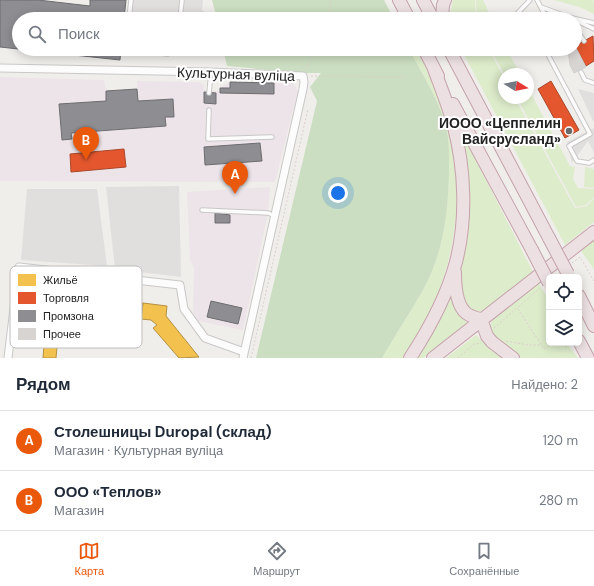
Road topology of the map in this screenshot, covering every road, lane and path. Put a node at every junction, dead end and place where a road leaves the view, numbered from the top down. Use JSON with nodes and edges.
{"nodes":[{"id":1,"x":132,"y":0,"type":"edge"},
{"id":2,"x":182,"y":0,"type":"edge"},
{"id":3,"x":331,"y":0,"type":"edge"},
{"id":4,"x":399,"y":0,"type":"edge"},
{"id":5,"x":423,"y":0,"type":"edge"},
{"id":6,"x":445,"y":0,"type":"edge"},
{"id":7,"x":530,"y":0,"type":"edge"},
{"id":8,"x":537,"y":0,"type":"edge"},
{"id":9,"x":541,"y":7,"type":"junction"},
{"id":10,"x":131,"y":12,"type":"edge"},
{"id":11,"x":181,"y":12,"type":"edge"},
{"id":12,"x":329,"y":12,"type":"edge"},
{"id":13,"x":405,"y":12,"type":"edge"},
{"id":14,"x":429,"y":12,"type":"edge"},
{"id":15,"x":442,"y":12,"type":"edge"},
{"id":16,"x":519,"y":12,"type":"edge"},
{"id":17,"x":544,"y":12,"type":"edge"},
{"id":18,"x":554,"y":12,"type":"edge"},
{"id":19,"x":582,"y":20,"type":"edge"},
{"id":20,"x":594,"y":22,"type":"edge"},
{"id":21,"x":582,"y":24,"type":"edge"},
{"id":22,"x":594,"y":29,"type":"edge"},
{"id":23,"x":582,"y":38,"type":"edge"},
{"id":24,"x":584,"y":41,"type":"dead end"},
{"id":25,"x":313,"y":56,"type":"edge"},
{"id":26,"x":428,"y":56,"type":"edge"},
{"id":27,"x":453,"y":56,"type":"edge"},
{"id":28,"x":549,"y":56,"type":"edge"},
{"id":29,"x":0,"y":68,"type":"edge"},
{"id":30,"x":434,"y":69,"type":"junction"},
{"id":31,"x":211,"y":72,"type":"junction"},
{"id":32,"x":581,"y":72,"type":"dead end"},
{"id":33,"x":303,"y":76,"type":"junction"},
{"id":34,"x":406,"y":77,"type":"dead end"},
{"id":35,"x":594,"y":83,"type":"edge"},
{"id":36,"x":210,"y":93,"type":"dead end"},
{"id":37,"x":308,"y":109,"type":"dead end"},
{"id":38,"x":209,"y":110,"type":"dead end"},
{"id":39,"x":272,"y":137,"type":"dead end"},
{"id":40,"x":594,"y":160,"type":"edge"},
{"id":41,"x":202,"y":210,"type":"dead end"},
{"id":42,"x":275,"y":216,"type":"junction"},
{"id":43,"x":594,"y":232,"type":"edge"},
{"id":44,"x":456,"y":262,"type":"junction"},
{"id":45,"x":569,"y":272,"type":"edge"},
{"id":46,"x":142,"y":281,"type":"edge"},
{"id":47,"x":594,"y":281,"type":"edge"},
{"id":48,"x":546,"y":284,"type":"edge"},
{"id":49,"x":582,"y":302,"type":"edge"},
{"id":50,"x":518,"y":308,"type":"junction"},
{"id":51,"x":481,"y":319,"type":"junction"},
{"id":52,"x":594,"y":326,"type":"edge"},
{"id":53,"x":10,"y":341,"type":"edge"},
{"id":54,"x":493,"y":341,"type":"junction"},
{"id":55,"x":541,"y":345,"type":"junction"},
{"id":56,"x":550,"y":346,"type":"edge"},
{"id":57,"x":582,"y":346,"type":"edge"},
{"id":58,"x":243,"y":355,"type":"edge"},
{"id":59,"x":8,"y":358,"type":"edge"},
{"id":60,"x":251,"y":358,"type":"edge"},
{"id":61,"x":410,"y":358,"type":"edge"},
{"id":62,"x":433,"y":358,"type":"edge"},
{"id":63,"x":458,"y":358,"type":"edge"},
{"id":64,"x":513,"y":358,"type":"edge"},
{"id":65,"x":588,"y":358,"type":"edge"}],
"edges":[{"from":1,"to":10,"type":"lane"},
{"from":2,"to":11,"type":"lane"},
{"from":3,"to":12,"type":"path"},
{"from":4,"to":13,"type":"highway"},
{"from":5,"to":14,"type":"highway"},
{"from":6,"to":15,"type":"highway"},
{"from":7,"to":16,"type":"lane"},
{"from":8,"to":9,"type":"lane"},
{"from":9,"to":17,"type":"lane"},
{"from":9,"to":18,"type":"lane"},
{"from":19,"to":20,"type":"lane"},
{"from":21,"to":22,"type":"lane"},
{"from":23,"to":24,"type":"lane"},
{"from":25,"to":33,"type":"path"},
{"from":26,"to":30,"type":"highway"},
{"from":27,"to":45,"type":"highway","bridge":true},
{"from":28,"to":40,"type":"lane"},
{"from":29,"to":31,"type":"street","name":"Культурная вуліца"},
{"from":30,"to":44,"type":"highway"},
{"from":30,"to":48,"type":"highway","bridge":true},
{"from":31,"to":33,"type":"street","name":"Культурная вуліца"},
{"from":31,"to":36,"type":"lane"},
{"from":32,"to":35,"type":"lane"},
{"from":33,"to":34,"type":"path"},
{"from":33,"to":42,"type":"street","name":"Культурная вуліца"},
{"from":37,"to":60,"type":"path"},
{"from":38,"to":39,"type":"lane"},
{"from":41,"to":42,"type":"lane"},
{"from":42,"to":58,"type":"street","name":"Культурная вуліца"},
{"from":43,"to":51,"type":"highway"},
{"from":44,"to":51,"type":"highway"},
{"from":44,"to":61,"type":"highway"},
{"from":45,"to":47,"type":"path"},
{"from":46,"to":58,"type":"street"},
{"from":48,"to":50,"type":"path"},
{"from":49,"to":52,"type":"highway"},
{"from":50,"to":54,"type":"path"},
{"from":50,"to":55,"type":"path"},
{"from":51,"to":54,"type":"highway"},
{"from":51,"to":62,"type":"highway"},
{"from":53,"to":59,"type":"street"},
{"from":54,"to":55,"type":"path"},
{"from":54,"to":63,"type":"path"},
{"from":54,"to":64,"type":"highway"},
{"from":55,"to":56,"type":"path"},
{"from":57,"to":65,"type":"highway"}]}
